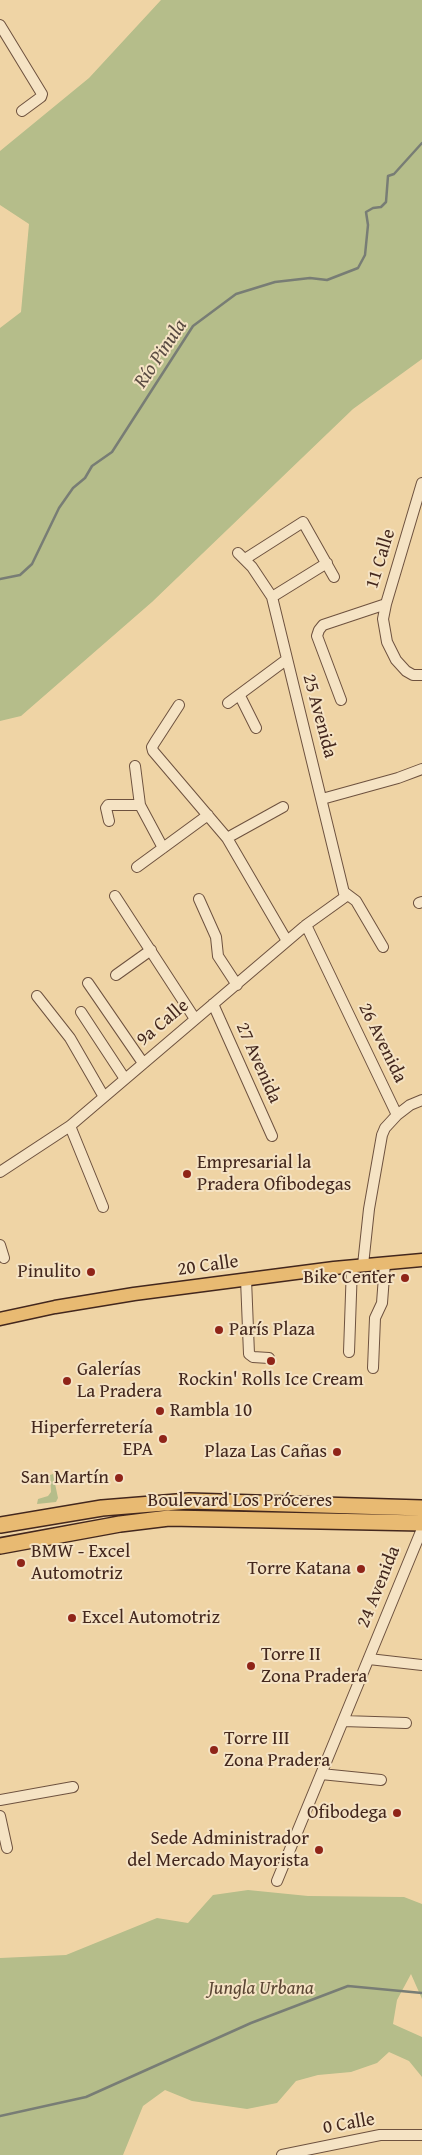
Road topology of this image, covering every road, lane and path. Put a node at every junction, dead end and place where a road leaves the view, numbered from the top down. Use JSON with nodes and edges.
{"nodes":[{"id":1,"x":0,"y":25,"type":"edge"},
{"id":2,"x":22,"y":112,"type":"dead end"},
{"id":3,"x":422,"y":483,"type":"edge"},
{"id":4,"x":327,"y":563,"type":"junction"},
{"id":5,"x":334,"y":577,"type":"dead end"},
{"id":6,"x":272,"y":597,"type":"junction"},
{"id":7,"x":386,"y":604,"type":"junction"},
{"id":8,"x":286,"y":660,"type":"junction"},
{"id":9,"x":420,"y":675,"type":"edge"},
{"id":10,"x":240,"y":696,"type":"junction"},
{"id":11,"x":341,"y":700,"type":"dead end"},
{"id":12,"x":228,"y":703,"type":"dead end"},
{"id":13,"x":179,"y":705,"type":"dead end"},
{"id":14,"x":256,"y":728,"type":"dead end"},
{"id":15,"x":135,"y":766,"type":"dead end"},
{"id":16,"x":422,"y":769,"type":"edge"},
{"id":17,"x":322,"y":799,"type":"junction"},
{"id":18,"x":140,"y":805,"type":"junction"},
{"id":19,"x":283,"y":807,"type":"dead end"},
{"id":20,"x":208,"y":814,"type":"junction"},
{"id":21,"x":109,"y":821,"type":"dead end"},
{"id":22,"x":227,"y":838,"type":"junction"},
{"id":23,"x":163,"y":848,"type":"junction"},
{"id":24,"x":137,"y":867,"type":"dead end"},
{"id":25,"x":345,"y":894,"type":"junction"},
{"id":26,"x":115,"y":896,"type":"dead end"},
{"id":27,"x":199,"y":899,"type":"dead end"},
{"id":28,"x":306,"y":925,"type":"junction"},
{"id":29,"x":287,"y":941,"type":"junction"},
{"id":30,"x":383,"y":947,"type":"dead end"},
{"id":31,"x":151,"y":950,"type":"junction"},
{"id":32,"x":116,"y":975,"type":"dead end"},
{"id":33,"x":88,"y":983,"type":"dead end"},
{"id":34,"x":237,"y":985,"type":"junction"},
{"id":35,"x":37,"y":996,"type":"dead end"},
{"id":36,"x":213,"y":1004,"type":"junction"},
{"id":37,"x":82,"y":1012,"type":"dead end"},
{"id":38,"x":196,"y":1019,"type":"junction"},
{"id":39,"x":143,"y":1063,"type":"junction"},
{"id":40,"x":125,"y":1079,"type":"junction"},
{"id":41,"x":104,"y":1097,"type":"junction"},
{"id":42,"x":422,"y":1100,"type":"edge"},
{"id":43,"x":397,"y":1115,"type":"junction"},
{"id":44,"x":70,"y":1126,"type":"junction"},
{"id":45,"x":272,"y":1136,"type":"dead end"},
{"id":46,"x":0,"y":1172,"type":"edge"},
{"id":47,"x":102,"y":1207,"type":"dead end"},
{"id":48,"x":0,"y":1245,"type":"edge"},
{"id":49,"x":4,"y":1258,"type":"dead end"},
{"id":50,"x":422,"y":1260,"type":"edge"},
{"id":51,"x":384,"y":1263,"type":"junction"},
{"id":52,"x":357,"y":1266,"type":"junction"},
{"id":53,"x":246,"y":1279,"type":"junction"},
{"id":54,"x":0,"y":1319,"type":"edge"},
{"id":55,"x":349,"y":1352,"type":"dead end"},
{"id":56,"x":269,"y":1358,"type":"dead end"},
{"id":57,"x":373,"y":1368,"type":"dead end"},
{"id":58,"x":422,"y":1508,"type":"edge"},
{"id":59,"x":422,"y":1523,"type":"edge"},
{"id":60,"x":0,"y":1526,"type":"edge"},
{"id":61,"x":422,"y":1529,"type":"edge"},
{"id":62,"x":0,"y":1546,"type":"edge"},
{"id":63,"x":368,"y":1659,"type":"junction"},
{"id":64,"x":422,"y":1665,"type":"edge"},
{"id":65,"x":343,"y":1721,"type":"junction"},
{"id":66,"x":406,"y":1723,"type":"dead end"},
{"id":67,"x":321,"y":1774,"type":"junction"},
{"id":68,"x":381,"y":1780,"type":"dead end"},
{"id":69,"x":73,"y":1787,"type":"dead end"},
{"id":70,"x":0,"y":1800,"type":"edge"},
{"id":71,"x":0,"y":1816,"type":"edge"},
{"id":72,"x":7,"y":1848,"type":"dead end"},
{"id":73,"x":277,"y":1881,"type":"dead end"},
{"id":74,"x":422,"y":2135,"type":"edge"},
{"id":75,"x":319,"y":2151,"type":"edge"},
{"id":76,"x":282,"y":2155,"type":"edge"}],
"edges":[{"from":1,"to":2,"type":"street"},
{"from":3,"to":7,"type":"street","name":"11 Calle"},
{"from":4,"to":5,"type":"street"},
{"from":4,"to":6,"type":"street"},
{"from":4,"to":6,"type":"street","name":"25 Avenida"},
{"from":6,"to":8,"type":"street","name":"25 Avenida"},
{"from":7,"to":9,"type":"street"},
{"from":7,"to":11,"type":"street","name":"11 Calle"},
{"from":8,"to":10,"type":"street"},
{"from":8,"to":17,"type":"street","name":"25 Avenida"},
{"from":10,"to":12,"type":"street"},
{"from":10,"to":14,"type":"street"},
{"from":13,"to":20,"type":"street"},
{"from":15,"to":18,"type":"street"},
{"from":16,"to":17,"type":"street"},
{"from":17,"to":25,"type":"street","name":"25 Avenida"},
{"from":18,"to":21,"type":"street"},
{"from":18,"to":23,"type":"street"},
{"from":19,"to":22,"type":"street"},
{"from":20,"to":22,"type":"street"},
{"from":20,"to":23,"type":"street"},
{"from":22,"to":29,"type":"street"},
{"from":23,"to":24,"type":"street"},
{"from":25,"to":28,"type":"street","name":"9a Calle"},
{"from":25,"to":30,"type":"street"},
{"from":26,"to":31,"type":"street"},
{"from":27,"to":34,"type":"street"},
{"from":28,"to":29,"type":"street","name":"9a Calle"},
{"from":28,"to":43,"type":"street","name":"26 Avenida"},
{"from":29,"to":34,"type":"street","name":"9a Calle"},
{"from":31,"to":32,"type":"street"},
{"from":31,"to":38,"type":"street"},
{"from":33,"to":39,"type":"street"},
{"from":34,"to":36,"type":"street","name":"9a Calle"},
{"from":35,"to":41,"type":"street"},
{"from":36,"to":38,"type":"street","name":"9a Calle"},
{"from":36,"to":45,"type":"street","name":"27 Avenida"},
{"from":37,"to":40,"type":"street"},
{"from":38,"to":39,"type":"street","name":"9a Calle"},
{"from":39,"to":40,"type":"street","name":"9a Calle"},
{"from":40,"to":41,"type":"street","name":"9a Calle"},
{"from":41,"to":44,"type":"street","name":"9a Calle"},
{"from":42,"to":43,"type":"street"},
{"from":43,"to":52,"type":"street"},
{"from":44,"to":46,"type":"street","name":"9a Calle"},
{"from":44,"to":47,"type":"street"},
{"from":48,"to":49,"type":"street"},
{"from":50,"to":51,"type":"main road","name":"20 Calle"},
{"from":51,"to":52,"type":"main road","name":"20 Calle"},
{"from":51,"to":57,"type":"street"},
{"from":52,"to":53,"type":"main road","name":"20 Calle"},
{"from":52,"to":55,"type":"street"},
{"from":53,"to":54,"type":"main road","name":"20 Calle"},
{"from":53,"to":56,"type":"street"},
{"from":58,"to":60,"type":"highway","name":"Boulevard Los Próceres"},
{"from":59,"to":62,"type":"highway","name":"Boulevard Los Próceres"},
{"from":61,"to":63,"type":"street","name":"24 Avenida"},
{"from":63,"to":64,"type":"street"},
{"from":63,"to":65,"type":"street","name":"24 Avenida"},
{"from":65,"to":66,"type":"street"},
{"from":65,"to":67,"type":"street","name":"24 Avenida"},
{"from":67,"to":68,"type":"street"},
{"from":67,"to":73,"type":"street","name":"24 Avenida"},
{"from":69,"to":70,"type":"street"},
{"from":71,"to":72,"type":"street"},
{"from":74,"to":75,"type":"street","name":"0 Calle"},
{"from":75,"to":76,"type":"street","name":"0 Calle"}]}
